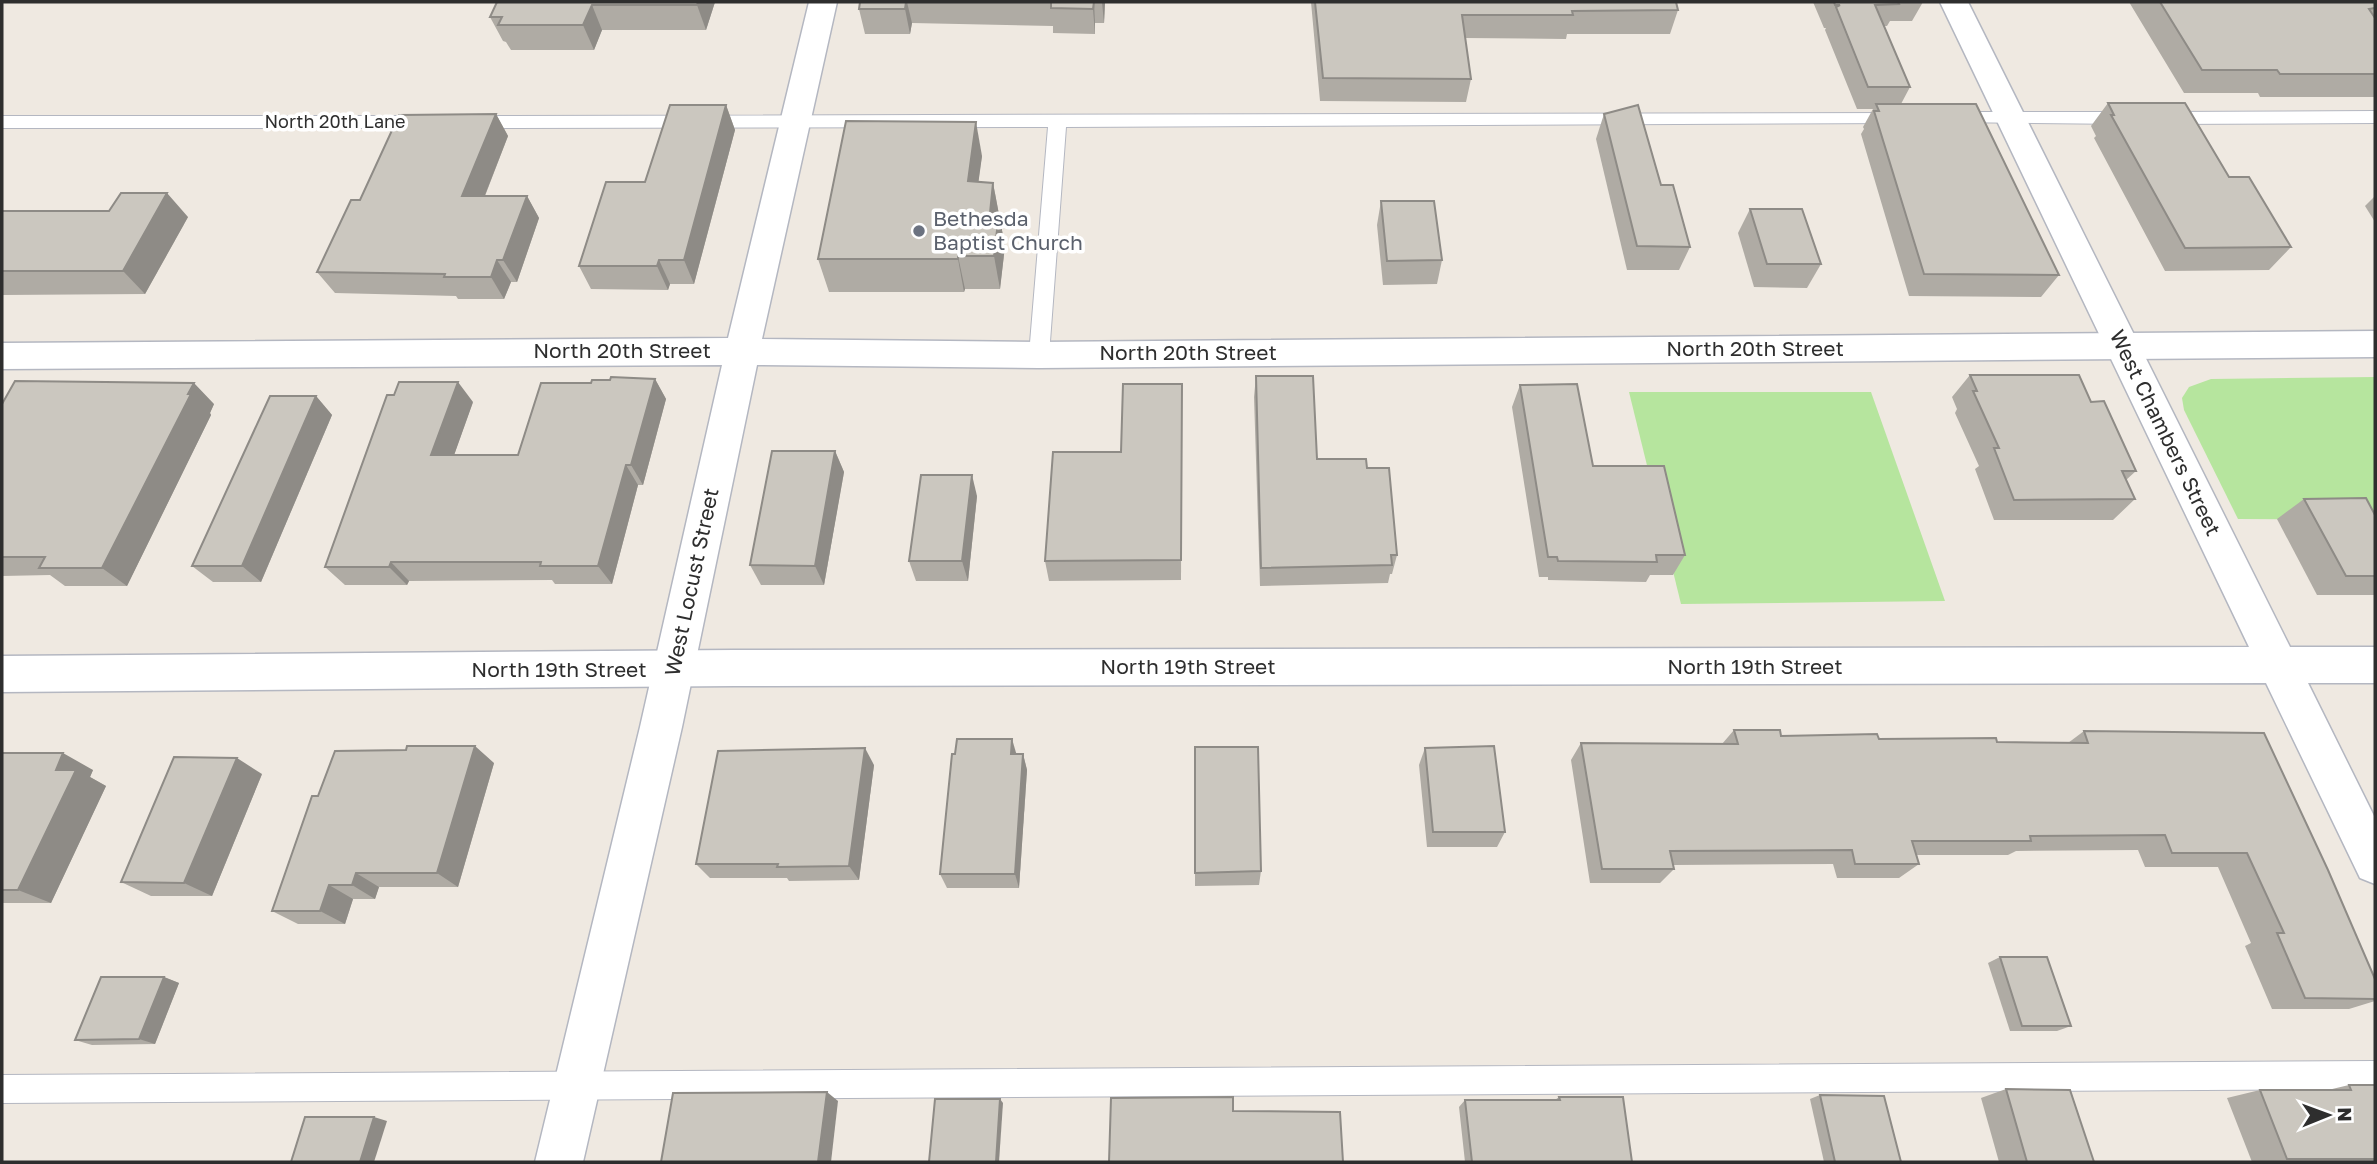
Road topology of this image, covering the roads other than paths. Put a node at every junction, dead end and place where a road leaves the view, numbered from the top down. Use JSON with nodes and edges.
{"nodes":[{"id":1,"x":823,"y":2,"type":"edge"},
{"id":2,"x":1954,"y":2,"type":"edge"},
{"id":3,"x":2375,"y":117,"type":"edge"},
{"id":4,"x":2011,"y":118,"type":"junction"},
{"id":5,"x":1058,"y":120,"type":"junction"},
{"id":6,"x":795,"y":121,"type":"junction"},
{"id":7,"x":2,"y":122,"type":"edge"},
{"id":8,"x":2375,"y":344,"type":"edge"},
{"id":9,"x":2122,"y":345,"type":"junction"},
{"id":10,"x":743,"y":351,"type":"junction"},
{"id":11,"x":1040,"y":355,"type":"junction"},
{"id":12,"x":2,"y":356,"type":"edge"},
{"id":13,"x":2375,"y":665,"type":"edge"},
{"id":14,"x":2279,"y":666,"type":"junction"},
{"id":15,"x":674,"y":669,"type":"junction"},
{"id":16,"x":2,"y":674,"type":"edge"},
{"id":17,"x":2375,"y":863,"type":"edge"},
{"id":18,"x":2375,"y":1075,"type":"edge"},
{"id":19,"x":577,"y":1085,"type":"junction"},
{"id":20,"x":2,"y":1089,"type":"edge"},
{"id":21,"x":559,"y":1162,"type":"edge"}],
"edges":[{"from":1,"to":6,"type":"street","name":"West Locust Street"},
{"from":2,"to":4,"type":"street","name":"West Chambers Street"},
{"from":3,"to":4,"type":"lane","name":"North 20th Lane"},
{"from":4,"to":5,"type":"lane","name":"North 20th Lane"},
{"from":4,"to":9,"type":"street","name":"West Chambers Street"},
{"from":5,"to":6,"type":"lane","name":"North 20th Lane"},
{"from":5,"to":11,"type":"lane"},
{"from":6,"to":7,"type":"lane","name":"North 20th Lane"},
{"from":6,"to":10,"type":"street","name":"West Locust Street"},
{"from":8,"to":9,"type":"street","name":"North 20th Street"},
{"from":9,"to":11,"type":"street","name":"North 20th Street"},
{"from":9,"to":14,"type":"street","name":"West Chambers Street"},
{"from":10,"to":11,"type":"street","name":"North 20th Street"},
{"from":10,"to":12,"type":"street","name":"North 20th Street"},
{"from":10,"to":15,"type":"street","name":"West Locust Street"},
{"from":13,"to":14,"type":"street","name":"North 19th Street"},
{"from":14,"to":15,"type":"street","name":"North 19th Street"},
{"from":14,"to":17,"type":"street","name":"West Chambers Street"},
{"from":15,"to":16,"type":"street","name":"North 19th Street"},
{"from":15,"to":19,"type":"street","name":"West Locust Street"},
{"from":18,"to":19,"type":"lane"},
{"from":19,"to":20,"type":"lane"},
{"from":19,"to":21,"type":"street","name":"West Locust Street"}]}
